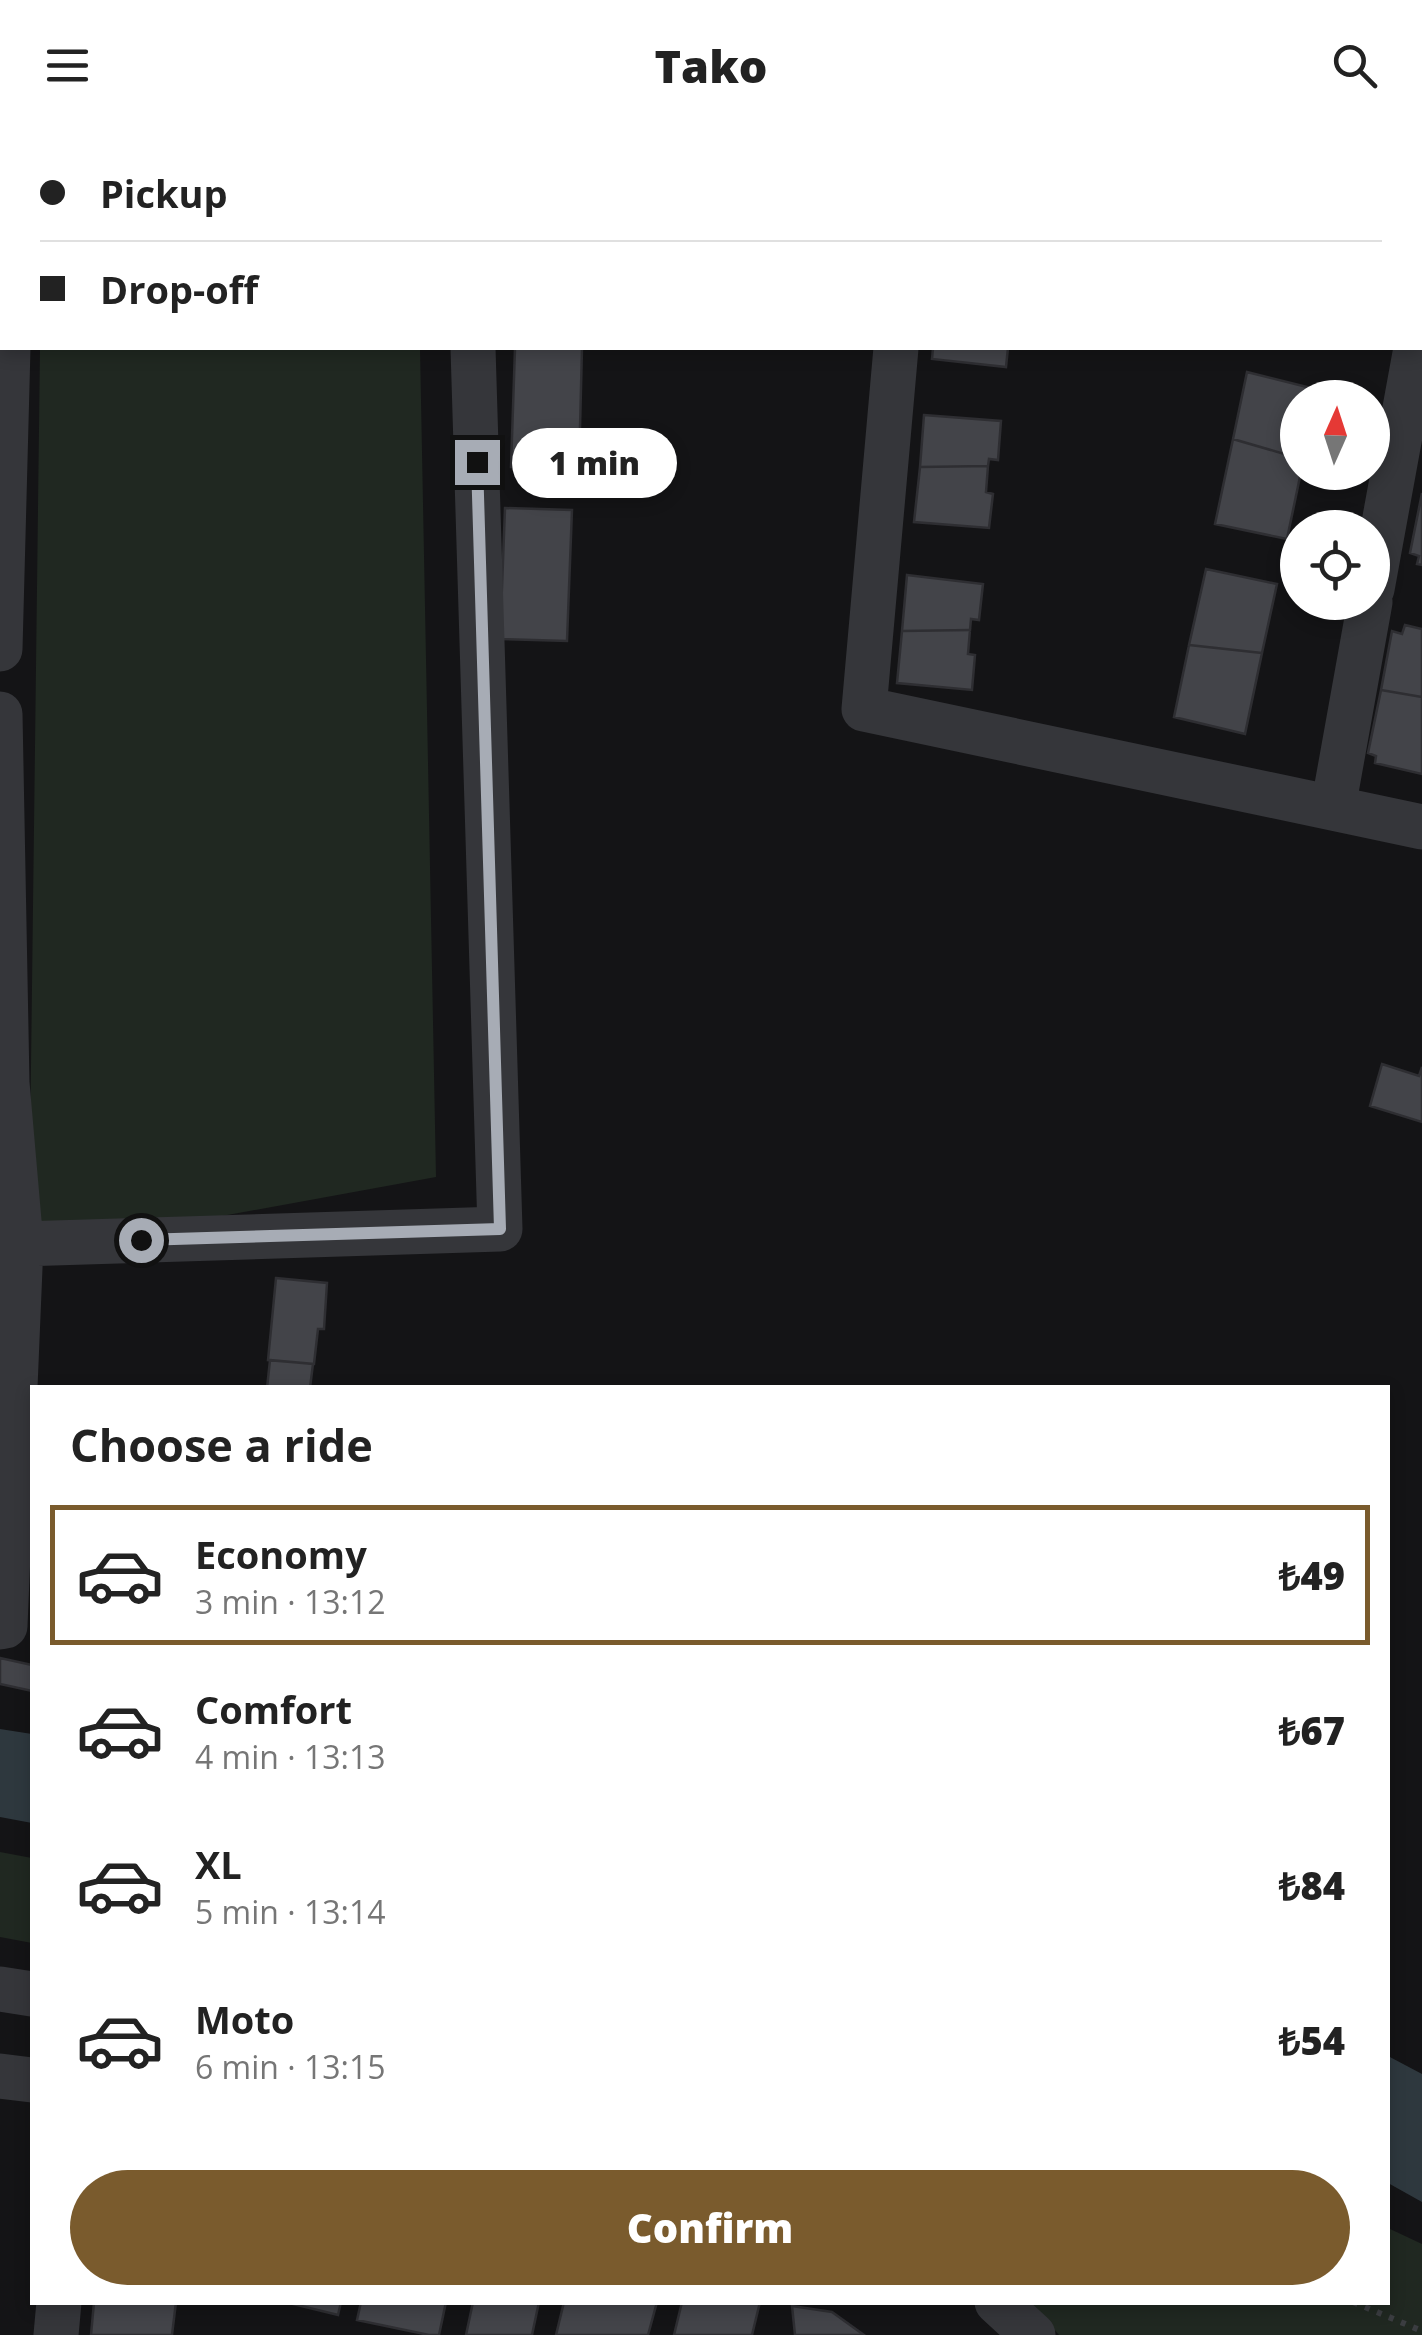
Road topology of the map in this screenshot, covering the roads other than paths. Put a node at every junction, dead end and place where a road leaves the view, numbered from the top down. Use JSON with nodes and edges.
{"nodes":[{"id":1,"x":8,"y":350,"type":"edge"},
{"id":2,"x":473,"y":350,"type":"edge"},
{"id":3,"x":896,"y":350,"type":"edge"},
{"id":4,"x":1416,"y":350,"type":"edge"},
{"id":5,"x":1386,"y":510,"type":"edge"},
{"id":6,"x":1367,"y":620,"type":"edge"},
{"id":7,"x":0,"y":649,"type":"edge"},
{"id":8,"x":0,"y":714,"type":"edge"},
{"id":9,"x":1333,"y":808,"type":"junction"},
{"id":10,"x":1422,"y":827,"type":"edge"},
{"id":11,"x":21,"y":1244,"type":"junction"},
{"id":12,"x":2,"y":1626,"type":"edge"},
{"id":13,"x":0,"y":1990,"type":"edge"},
{"id":14,"x":30,"y":1994,"type":"edge"},
{"id":15,"x":0,"y":2076,"type":"edge"},
{"id":16,"x":30,"y":2080,"type":"edge"},
{"id":17,"x":59,"y":2305,"type":"edge"},
{"id":18,"x":1000,"y":2305,"type":"edge"},
{"id":19,"x":56,"y":2335,"type":"edge"},
{"id":20,"x":1033,"y":2335,"type":"edge"}],
"edges":[{"from":1,"to":7,"type":"street"},
{"from":2,"to":11,"type":"street"},
{"from":3,"to":9,"type":"street"},
{"from":4,"to":5,"type":"street"},
{"from":6,"to":9,"type":"street"},
{"from":8,"to":11,"type":"street"},
{"from":9,"to":10,"type":"street"},
{"from":11,"to":12,"type":"street"},
{"from":13,"to":14,"type":"street"},
{"from":15,"to":16,"type":"street"},
{"from":17,"to":19,"type":"street"},
{"from":18,"to":20,"type":"street"}]}
